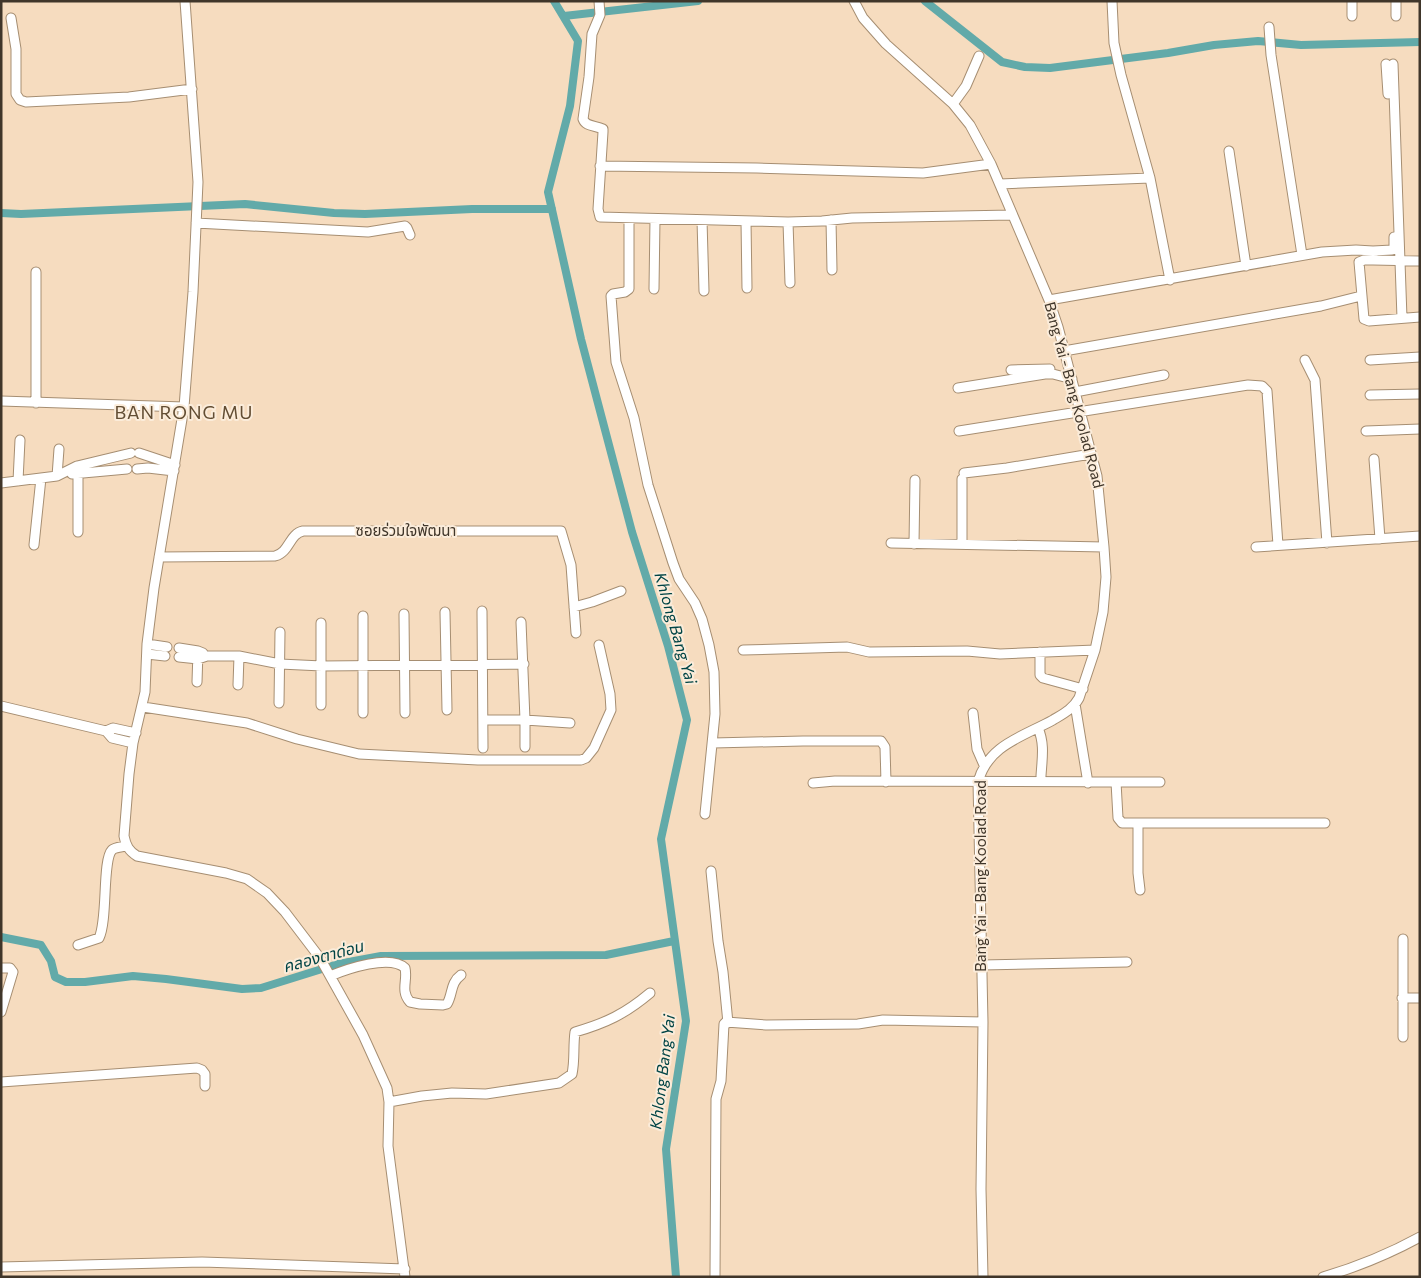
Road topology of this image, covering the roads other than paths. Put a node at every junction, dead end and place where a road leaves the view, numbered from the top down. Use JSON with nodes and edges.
{"nodes":[{"id":1,"x":185,"y":1,"type":"edge"},
{"id":2,"x":599,"y":1,"type":"edge"},
{"id":3,"x":854,"y":1,"type":"edge"},
{"id":4,"x":1112,"y":1,"type":"edge"},
{"id":5,"x":1352,"y":1,"type":"edge"},
{"id":6,"x":1396,"y":1,"type":"edge"},
{"id":7,"x":1352,"y":16,"type":"dead end"},
{"id":8,"x":1396,"y":16,"type":"dead end"},
{"id":9,"x":11,"y":18,"type":"dead end"},
{"id":10,"x":1269,"y":30,"type":"dead end"},
{"id":11,"x":979,"y":56,"type":"dead end"},
{"id":12,"x":192,"y":89,"type":"junction"},
{"id":13,"x":953,"y":104,"type":"junction"},
{"id":14,"x":1229,"y":151,"type":"dead end"},
{"id":15,"x":991,"y":164,"type":"junction"},
{"id":16,"x":600,"y":166,"type":"junction"},
{"id":17,"x":1150,"y":178,"type":"junction"},
{"id":18,"x":1000,"y":184,"type":"junction"},
{"id":19,"x":1012,"y":215,"type":"junction"},
{"id":20,"x":628,"y":219,"type":"junction"},
{"id":21,"x":655,"y":220,"type":"junction"},
{"id":22,"x":702,"y":220,"type":"junction"},
{"id":23,"x":831,"y":220,"type":"junction"},
{"id":24,"x":746,"y":221,"type":"junction"},
{"id":25,"x":788,"y":222,"type":"junction"},
{"id":26,"x":196,"y":223,"type":"junction"},
{"id":27,"x":410,"y":235,"type":"dead end"},
{"id":28,"x":1302,"y":255,"type":"junction"},
{"id":29,"x":1373,"y":255,"type":"junction"},
{"id":30,"x":1400,"y":260,"type":"junction"},
{"id":31,"x":1420,"y":261,"type":"edge"},
{"id":32,"x":1246,"y":266,"type":"junction"},
{"id":33,"x":832,"y":270,"type":"dead end"},
{"id":34,"x":36,"y":272,"type":"dead end"},
{"id":35,"x":1170,"y":280,"type":"junction"},
{"id":36,"x":790,"y":283,"type":"dead end"},
{"id":37,"x":747,"y":288,"type":"dead end"},
{"id":38,"x":654,"y":289,"type":"dead end"},
{"id":39,"x":704,"y":291,"type":"dead end"},
{"id":40,"x":1361,"y":296,"type":"junction"},
{"id":41,"x":1050,"y":300,"type":"junction"},
{"id":42,"x":1420,"y":317,"type":"edge"},
{"id":43,"x":1402,"y":318,"type":"junction"},
{"id":44,"x":1064,"y":351,"type":"junction"},
{"id":45,"x":1420,"y":356,"type":"edge"},
{"id":46,"x":1305,"y":360,"type":"dead end"},
{"id":47,"x":1370,"y":360,"type":"dead end"},
{"id":48,"x":1010,"y":370,"type":"dead end"},
{"id":49,"x":1164,"y":375,"type":"dead end"},
{"id":50,"x":1060,"y":376,"type":"junction"},
{"id":51,"x":1072,"y":379,"type":"junction"},
{"id":52,"x":958,"y":388,"type":"dead end"},
{"id":53,"x":1075,"y":392,"type":"junction"},
{"id":54,"x":1420,"y":394,"type":"edge"},
{"id":55,"x":1370,"y":395,"type":"dead end"},
{"id":56,"x":1,"y":400,"type":"edge"},
{"id":57,"x":36,"y":402,"type":"junction"},
{"id":58,"x":184,"y":407,"type":"junction"},
{"id":59,"x":1080,"y":412,"type":"junction"},
{"id":60,"x":1420,"y":429,"type":"edge"},
{"id":61,"x":959,"y":431,"type":"dead end"},
{"id":62,"x":1366,"y":431,"type":"dead end"},
{"id":63,"x":20,"y":440,"type":"dead end"},
{"id":64,"x":59,"y":449,"type":"dead end"},
{"id":65,"x":1091,"y":454,"type":"junction"},
{"id":66,"x":1374,"y":459,"type":"dead end"},
{"id":67,"x":174,"y":468,"type":"junction"},
{"id":68,"x":77,"y":470,"type":"junction"},
{"id":69,"x":60,"y":475,"type":"junction"},
{"id":70,"x":41,"y":478,"type":"junction"},
{"id":71,"x":915,"y":480,"type":"dead end"},
{"id":72,"x":18,"y":481,"type":"junction"},
{"id":73,"x":1,"y":483,"type":"edge"},
{"id":74,"x":78,"y":532,"type":"dead end"},
{"id":75,"x":1420,"y":536,"type":"edge"},
{"id":76,"x":1380,"y":539,"type":"junction"},
{"id":77,"x":891,"y":543,"type":"dead end"},
{"id":78,"x":1327,"y":543,"type":"junction"},
{"id":79,"x":914,"y":544,"type":"junction"},
{"id":80,"x":962,"y":544,"type":"junction"},
{"id":81,"x":34,"y":545,"type":"dead end"},
{"id":82,"x":1278,"y":546,"type":"junction"},
{"id":83,"x":1104,"y":547,"type":"junction"},
{"id":84,"x":1256,"y":548,"type":"dead end"},
{"id":85,"x":159,"y":557,"type":"junction"},
{"id":86,"x":621,"y":591,"type":"dead end"},
{"id":87,"x":574,"y":607,"type":"junction"},
{"id":88,"x":482,"y":611,"type":"dead end"},
{"id":89,"x":445,"y":612,"type":"dead end"},
{"id":90,"x":404,"y":614,"type":"dead end"},
{"id":91,"x":363,"y":616,"type":"dead end"},
{"id":92,"x":521,"y":622,"type":"dead end"},
{"id":93,"x":321,"y":623,"type":"dead end"},
{"id":94,"x":280,"y":632,"type":"dead end"},
{"id":95,"x":576,"y":633,"type":"dead end"},
{"id":96,"x":147,"y":644,"type":"junction"},
{"id":97,"x":599,"y":645,"type":"dead end"},
{"id":98,"x":743,"y":650,"type":"dead end"},
{"id":99,"x":1095,"y":650,"type":"junction"},
{"id":100,"x":1040,"y":652,"type":"junction"},
{"id":101,"x":179,"y":653,"type":"dead end"},
{"id":102,"x":147,"y":654,"type":"junction"},
{"id":103,"x":198,"y":655,"type":"junction"},
{"id":104,"x":239,"y":656,"type":"junction"},
{"id":105,"x":280,"y":664,"type":"junction"},
{"id":106,"x":446,"y":664,"type":"junction"},
{"id":107,"x":483,"y":664,"type":"junction"},
{"id":108,"x":524,"y":664,"type":"junction"},
{"id":109,"x":405,"y":665,"type":"junction"},
{"id":110,"x":322,"y":666,"type":"junction"},
{"id":111,"x":363,"y":666,"type":"junction"},
{"id":112,"x":197,"y":682,"type":"dead end"},
{"id":113,"x":238,"y":685,"type":"dead end"},
{"id":114,"x":1082,"y":689,"type":"junction"},
{"id":115,"x":279,"y":703,"type":"dead end"},
{"id":116,"x":321,"y":704,"type":"dead end"},
{"id":117,"x":1075,"y":704,"type":"junction"},
{"id":118,"x":1,"y":706,"type":"edge"},
{"id":119,"x":143,"y":707,"type":"junction"},
{"id":120,"x":446,"y":710,"type":"dead end"},
{"id":121,"x":363,"y":713,"type":"dead end"},
{"id":122,"x":405,"y":713,"type":"dead end"},
{"id":123,"x":973,"y":713,"type":"dead end"},
{"id":124,"x":483,"y":720,"type":"junction"},
{"id":125,"x":525,"y":720,"type":"junction"},
{"id":126,"x":570,"y":723,"type":"dead end"},
{"id":127,"x":1038,"y":728,"type":"junction"},
{"id":128,"x":106,"y":731,"type":"junction"},
{"id":129,"x":136,"y":732,"type":"junction"},
{"id":130,"x":133,"y":743,"type":"junction"},
{"id":131,"x":713,"y":743,"type":"junction"},
{"id":132,"x":525,"y":747,"type":"dead end"},
{"id":133,"x":483,"y":748,"type":"dead end"},
{"id":134,"x":984,"y":765,"type":"junction"},
{"id":135,"x":1041,"y":776,"type":"dead end"},
{"id":136,"x":886,"y":782,"type":"junction"},
{"id":137,"x":978,"y":782,"type":"junction"},
{"id":138,"x":1116,"y":782,"type":"junction"},
{"id":139,"x":1160,"y":782,"type":"dead end"},
{"id":140,"x":813,"y":783,"type":"dead end"},
{"id":141,"x":1088,"y":783,"type":"junction"},
{"id":142,"x":705,"y":814,"type":"dead end"},
{"id":143,"x":1138,"y":823,"type":"junction"},
{"id":144,"x":1325,"y":823,"type":"dead end"},
{"id":145,"x":126,"y":846,"type":"junction"},
{"id":146,"x":711,"y":871,"type":"dead end"},
{"id":147,"x":1140,"y":890,"type":"dead end"},
{"id":148,"x":1403,"y":939,"type":"dead end"},
{"id":149,"x":78,"y":945,"type":"dead end"},
{"id":150,"x":1127,"y":962,"type":"dead end"},
{"id":151,"x":982,"y":965,"type":"junction"},
{"id":152,"x":1,"y":968,"type":"edge"},
{"id":153,"x":329,"y":974,"type":"junction"},
{"id":154,"x":461,"y":975,"type":"dead end"},
{"id":155,"x":650,"y":993,"type":"dead end"},
{"id":156,"x":1402,"y":998,"type":"junction"},
{"id":157,"x":1420,"y":998,"type":"edge"},
{"id":158,"x":1,"y":1012,"type":"edge"},
{"id":159,"x":728,"y":1022,"type":"junction"},
{"id":160,"x":983,"y":1022,"type":"junction"},
{"id":161,"x":1403,"y":1037,"type":"dead end"},
{"id":162,"x":1,"y":1082,"type":"edge"},
{"id":163,"x":205,"y":1086,"type":"dead end"},
{"id":164,"x":389,"y":1102,"type":"junction"},
{"id":165,"x":1420,"y":1237,"type":"edge"},
{"id":166,"x":1,"y":1267,"type":"edge"},
{"id":167,"x":405,"y":1273,"type":"edge"},
{"id":168,"x":715,"y":1277,"type":"edge"},
{"id":169,"x":982,"y":1277,"type":"edge"},
{"id":170,"x":1323,"y":1277,"type":"edge"}],
"edges":[{"from":1,"to":12,"type":"street"},
{"from":2,"to":16,"type":"street"},
{"from":3,"to":13,"type":"street","name":"Bang Yai - Bang Koolad Road"},
{"from":4,"to":17,"type":"street"},
{"from":5,"to":7,"type":"street"},
{"from":6,"to":8,"type":"street"},
{"from":9,"to":12,"type":"street"},
{"from":10,"to":28,"type":"street"},
{"from":11,"to":13,"type":"street"},
{"from":12,"to":26,"type":"street"},
{"from":13,"to":15,"type":"street","name":"Bang Yai - Bang Koolad Road"},
{"from":14,"to":32,"type":"street"},
{"from":15,"to":16,"type":"street"},
{"from":15,"to":18,"type":"street","name":"Bang Yai - Bang Koolad Road"},
{"from":16,"to":20,"type":"street"},
{"from":17,"to":18,"type":"street"},
{"from":17,"to":35,"type":"street"},
{"from":18,"to":19,"type":"street","name":"Bang Yai - Bang Koolad Road"},
{"from":19,"to":23,"type":"street"},
{"from":19,"to":41,"type":"street","name":"Bang Yai - Bang Koolad Road"},
{"from":20,"to":21,"type":"street"},
{"from":20,"to":131,"type":"street"},
{"from":21,"to":22,"type":"street"},
{"from":21,"to":38,"type":"street"},
{"from":22,"to":24,"type":"street"},
{"from":22,"to":39,"type":"street"},
{"from":23,"to":25,"type":"street"},
{"from":23,"to":33,"type":"street"},
{"from":24,"to":25,"type":"street"},
{"from":24,"to":37,"type":"street"},
{"from":25,"to":36,"type":"street"},
{"from":26,"to":27,"type":"street"},
{"from":26,"to":58,"type":"street"},
{"from":28,"to":29,"type":"street"},
{"from":28,"to":32,"type":"street"},
{"from":29,"to":30,"type":"street"},
{"from":29,"to":30,"type":"street"},
{"from":29,"to":40,"type":"street"},
{"from":30,"to":31,"type":"street"},
{"from":30,"to":43,"type":"street"},
{"from":32,"to":35,"type":"street"},
{"from":34,"to":57,"type":"street"},
{"from":35,"to":41,"type":"street"},
{"from":40,"to":43,"type":"street"},
{"from":40,"to":44,"type":"street"},
{"from":41,"to":44,"type":"street","name":"Bang Yai - Bang Koolad Road"},
{"from":42,"to":43,"type":"street"},
{"from":44,"to":51,"type":"street","name":"Bang Yai - Bang Koolad Road"},
{"from":45,"to":47,"type":"street"},
{"from":46,"to":78,"type":"street"},
{"from":48,"to":50,"type":"street"},
{"from":49,"to":53,"type":"street"},
{"from":50,"to":51,"type":"street"},
{"from":50,"to":52,"type":"street"},
{"from":51,"to":53,"type":"street","name":"Bang Yai - Bang Koolad Road"},
{"from":53,"to":59,"type":"street","name":"Bang Yai - Bang Koolad Road"},
{"from":54,"to":55,"type":"street"},
{"from":56,"to":57,"type":"street"},
{"from":57,"to":58,"type":"street"},
{"from":58,"to":67,"type":"street"},
{"from":59,"to":61,"type":"street"},
{"from":59,"to":65,"type":"street","name":"Bang Yai - Bang Koolad Road"},
{"from":59,"to":82,"type":"street"},
{"from":60,"to":62,"type":"street"},
{"from":63,"to":72,"type":"street"},
{"from":64,"to":69,"type":"street"},
{"from":65,"to":80,"type":"street"},
{"from":65,"to":83,"type":"street","name":"Bang Yai - Bang Koolad Road"},
{"from":66,"to":76,"type":"street"},
{"from":67,"to":68,"type":"street"},
{"from":67,"to":68,"type":"street"},
{"from":67,"to":85,"type":"street"},
{"from":68,"to":69,"type":"street"},
{"from":68,"to":74,"type":"street"},
{"from":69,"to":70,"type":"street"},
{"from":70,"to":72,"type":"street"},
{"from":70,"to":81,"type":"street"},
{"from":71,"to":79,"type":"street"},
{"from":72,"to":73,"type":"street"},
{"from":75,"to":76,"type":"street"},
{"from":76,"to":78,"type":"street"},
{"from":77,"to":79,"type":"street"},
{"from":78,"to":82,"type":"street"},
{"from":79,"to":80,"type":"street"},
{"from":80,"to":83,"type":"street"},
{"from":82,"to":84,"type":"street"},
{"from":83,"to":99,"type":"street","name":"Bang Yai - Bang Koolad Road"},
{"from":85,"to":87,"type":"street","name":"ซอยร่วมใจพัฒนา"},
{"from":85,"to":96,"type":"street"},
{"from":86,"to":87,"type":"street"},
{"from":87,"to":95,"type":"street","name":"ซอยร่วมใจพัฒนา"},
{"from":88,"to":107,"type":"street"},
{"from":89,"to":106,"type":"street"},
{"from":90,"to":109,"type":"street"},
{"from":91,"to":111,"type":"street"},
{"from":92,"to":108,"type":"street"},
{"from":93,"to":110,"type":"street"},
{"from":94,"to":105,"type":"street"},
{"from":96,"to":102,"type":"street"},
{"from":96,"to":102,"type":"street"},
{"from":97,"to":119,"type":"street"},
{"from":98,"to":100,"type":"street"},
{"from":99,"to":100,"type":"street"},
{"from":99,"to":114,"type":"street","name":"Bang Yai - Bang Koolad Road"},
{"from":100,"to":114,"type":"street"},
{"from":101,"to":103,"type":"street"},
{"from":102,"to":119,"type":"street"},
{"from":103,"to":104,"type":"street"},
{"from":103,"to":112,"type":"street"},
{"from":104,"to":105,"type":"street"},
{"from":104,"to":113,"type":"street"},
{"from":105,"to":110,"type":"street"},
{"from":105,"to":115,"type":"street"},
{"from":106,"to":107,"type":"street"},
{"from":106,"to":109,"type":"street"},
{"from":106,"to":120,"type":"street"},
{"from":107,"to":108,"type":"street"},
{"from":107,"to":124,"type":"street"},
{"from":108,"to":125,"type":"street"},
{"from":109,"to":111,"type":"street"},
{"from":109,"to":122,"type":"street"},
{"from":110,"to":111,"type":"street"},
{"from":110,"to":116,"type":"street"},
{"from":111,"to":121,"type":"street"},
{"from":114,"to":117,"type":"street","name":"Bang Yai - Bang Koolad Road"},
{"from":117,"to":127,"type":"street","name":"Bang Yai - Bang Koolad Road"},
{"from":117,"to":141,"type":"street"},
{"from":118,"to":128,"type":"street"},
{"from":119,"to":129,"type":"street"},
{"from":123,"to":134,"type":"street"},
{"from":124,"to":125,"type":"street"},
{"from":124,"to":133,"type":"street"},
{"from":125,"to":126,"type":"street"},
{"from":125,"to":132,"type":"street"},
{"from":127,"to":134,"type":"street","name":"Bang Yai - Bang Koolad Road"},
{"from":127,"to":135,"type":"street"},
{"from":128,"to":129,"type":"street"},
{"from":128,"to":130,"type":"street"},
{"from":129,"to":130,"type":"street"},
{"from":130,"to":145,"type":"street"},
{"from":131,"to":136,"type":"street"},
{"from":131,"to":142,"type":"street"},
{"from":134,"to":137,"type":"street","name":"Bang Yai - Bang Koolad Road"},
{"from":136,"to":137,"type":"street"},
{"from":136,"to":140,"type":"street"},
{"from":137,"to":141,"type":"street"},
{"from":137,"to":151,"type":"street","name":"Bang Yai - Bang Koolad Road"},
{"from":138,"to":139,"type":"street"},
{"from":138,"to":141,"type":"street"},
{"from":138,"to":143,"type":"street"},
{"from":143,"to":144,"type":"street"},
{"from":143,"to":147,"type":"street"},
{"from":145,"to":149,"type":"street"},
{"from":145,"to":153,"type":"street"},
{"from":146,"to":159,"type":"street"},
{"from":148,"to":156,"type":"street"},
{"from":150,"to":151,"type":"street"},
{"from":151,"to":160,"type":"street","name":"Bang Yai - Bang Koolad Road"},
{"from":152,"to":158,"type":"street"},
{"from":153,"to":154,"type":"street"},
{"from":153,"to":164,"type":"street"},
{"from":155,"to":164,"type":"street"},
{"from":156,"to":157,"type":"street"},
{"from":156,"to":161,"type":"street"},
{"from":159,"to":160,"type":"street"},
{"from":159,"to":168,"type":"street"},
{"from":160,"to":169,"type":"street","name":"Bang Yai - Bang Koolad Road"},
{"from":162,"to":163,"type":"street"},
{"from":164,"to":167,"type":"street"},
{"from":165,"to":170,"type":"street"},
{"from":166,"to":167,"type":"street"}]}
